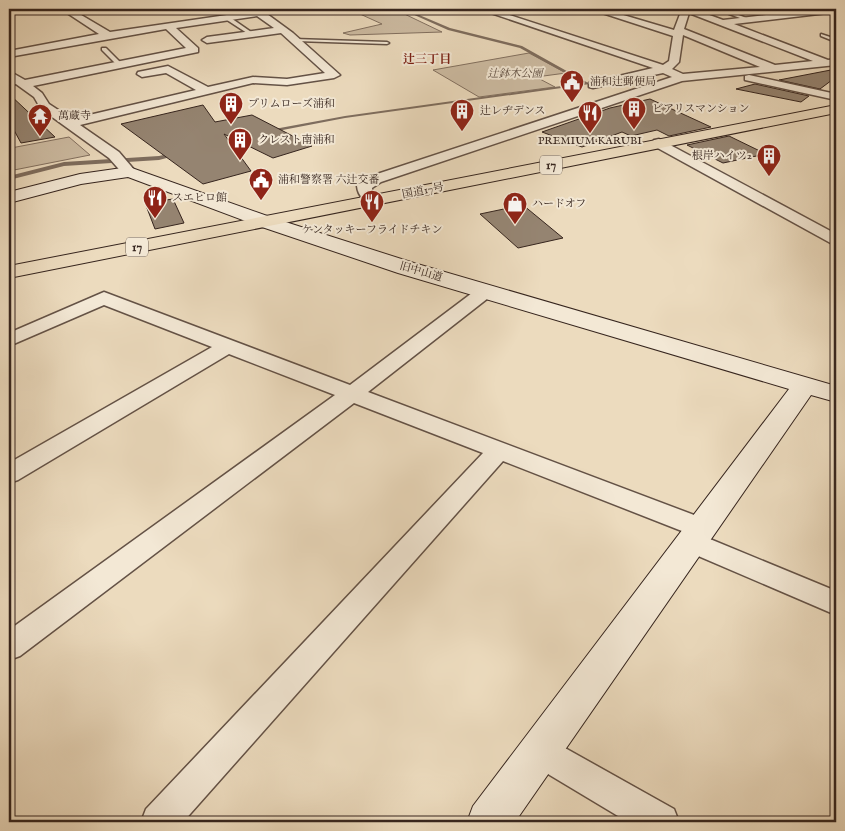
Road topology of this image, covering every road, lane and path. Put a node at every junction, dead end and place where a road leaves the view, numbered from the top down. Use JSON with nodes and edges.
{"nodes":[{"id":1,"x":65,"y":9,"type":"edge"},
{"id":2,"x":284,"y":9,"type":"edge"},
{"id":3,"x":483,"y":9,"type":"edge"},
{"id":4,"x":530,"y":9,"type":"edge"},
{"id":5,"x":594,"y":9,"type":"edge"},
{"id":6,"x":686,"y":9,"type":"edge"},
{"id":7,"x":718,"y":9,"type":"edge"},
{"id":8,"x":774,"y":9,"type":"edge"},
{"id":9,"x":836,"y":9,"type":"edge"},
{"id":10,"x":196,"y":12,"type":"dead end"},
{"id":11,"x":258,"y":12,"type":"junction"},
{"id":12,"x":792,"y":14,"type":"junction"},
{"id":13,"x":500,"y":15,"type":"junction"},
{"id":14,"x":226,"y":17,"type":"junction"},
{"id":15,"x":211,"y":20,"type":"junction"},
{"id":16,"x":750,"y":20,"type":"junction"},
{"id":17,"x":722,"y":23,"type":"junction"},
{"id":18,"x":168,"y":26,"type":"junction"},
{"id":19,"x":283,"y":30,"type":"junction"},
{"id":20,"x":678,"y":32,"type":"junction"},
{"id":21,"x":252,"y":34,"type":"junction"},
{"id":22,"x":108,"y":35,"type":"junction"},
{"id":23,"x":822,"y":35,"type":"dead end"},
{"id":24,"x":835,"y":39,"type":"edge"},
{"id":25,"x":207,"y":40,"type":"dead end"},
{"id":26,"x":296,"y":40,"type":"junction"},
{"id":27,"x":387,"y":43,"type":"dead end"},
{"id":28,"x":104,"y":49,"type":"dead end"},
{"id":29,"x":9,"y":54,"type":"edge"},
{"id":30,"x":832,"y":63,"type":"edge"},
{"id":31,"x":120,"y":65,"type":"junction"},
{"id":32,"x":665,"y":69,"type":"junction"},
{"id":33,"x":777,"y":69,"type":"junction"},
{"id":34,"x":731,"y":73,"type":"junction"},
{"id":35,"x":129,"y":77,"type":"dead end"},
{"id":36,"x":680,"y":78,"type":"junction"},
{"id":37,"x":15,"y":81,"type":"edge"},
{"id":38,"x":593,"y":85,"type":"dead end"},
{"id":39,"x":208,"y":92,"type":"junction"},
{"id":40,"x":836,"y":97,"type":"edge"},
{"id":41,"x":836,"y":109,"type":"edge"},
{"id":42,"x":71,"y":123,"type":"junction"},
{"id":43,"x":659,"y":143,"type":"junction"},
{"id":44,"x":129,"y":172,"type":"junction"},
{"id":45,"x":9,"y":198,"type":"edge"},
{"id":46,"x":377,"y":201,"type":"junction"},
{"id":47,"x":266,"y":222,"type":"junction"},
{"id":48,"x":836,"y":241,"type":"edge"},
{"id":49,"x":9,"y":272,"type":"edge"},
{"id":50,"x":486,"y":291,"type":"junction"},
{"id":51,"x":9,"y":340,"type":"edge"},
{"id":52,"x":229,"y":345,"type":"junction"},
{"id":53,"x":821,"y":390,"type":"edge"},
{"id":54,"x":353,"y":393,"type":"junction"},
{"id":55,"x":499,"y":450,"type":"junction"},
{"id":56,"x":9,"y":474,"type":"edge"},
{"id":57,"x":696,"y":535,"type":"junction"},
{"id":58,"x":836,"y":602,"type":"edge"},
{"id":59,"x":9,"y":647,"type":"edge"},
{"id":60,"x":540,"y":750,"type":"junction"},
{"id":61,"x":159,"y":822,"type":"edge"},
{"id":62,"x":489,"y":822,"type":"edge"},
{"id":63,"x":661,"y":822,"type":"edge"}],
"edges":[{"from":1,"to":22,"type":"street"},
{"from":2,"to":11,"type":"street"},
{"from":3,"to":13,"type":"street"},
{"from":4,"to":13,"type":"lane"},
{"from":5,"to":20,"type":"street"},
{"from":6,"to":17,"type":"street"},
{"from":6,"to":20,"type":"street"},
{"from":7,"to":16,"type":"lane"},
{"from":8,"to":12,"type":"street"},
{"from":9,"to":12,"type":"street"},
{"from":10,"to":15,"type":"street"},
{"from":11,"to":14,"type":"street"},
{"from":11,"to":19,"type":"street"},
{"from":12,"to":16,"type":"street"},
{"from":13,"to":32,"type":"street"},
{"from":14,"to":15,"type":"street"},
{"from":14,"to":21,"type":"lane"},
{"from":15,"to":18,"type":"street"},
{"from":16,"to":17,"type":"street"},
{"from":17,"to":30,"type":"street"},
{"from":18,"to":22,"type":"street"},
{"from":18,"to":31,"type":"street"},
{"from":19,"to":21,"type":"street"},
{"from":19,"to":26,"type":"street"},
{"from":20,"to":32,"type":"street"},
{"from":20,"to":33,"type":"street"},
{"from":21,"to":25,"type":"street"},
{"from":22,"to":29,"type":"street"},
{"from":23,"to":24,"type":"lane"},
{"from":26,"to":27,"type":"lane"},
{"from":26,"to":39,"type":"street"},
{"from":28,"to":31,"type":"lane"},
{"from":30,"to":33,"type":"street"},
{"from":31,"to":37,"type":"street"},
{"from":32,"to":36,"type":"street"},
{"from":32,"to":38,"type":"street"},
{"from":33,"to":34,"type":"street"},
{"from":34,"to":36,"type":"street"},
{"from":34,"to":40,"type":"street"},
{"from":35,"to":39,"type":"street"},
{"from":36,"to":46,"type":"street"},
{"from":37,"to":42,"type":"street"},
{"from":39,"to":42,"type":"street"},
{"from":41,"to":43,"type":"highway","name":"国道17号","number":"17"},
{"from":42,"to":44,"type":"street"},
{"from":43,"to":46,"type":"highway","name":"国道17号","number":"17"},
{"from":43,"to":48,"type":"street"},
{"from":44,"to":45,"type":"street","name":"旧中山道"},
{"from":44,"to":47,"type":"street","name":"旧中山道"},
{"from":46,"to":47,"type":"highway","name":"国道17号","number":"17"},
{"from":47,"to":49,"type":"highway","name":"国道17号","number":"17"},
{"from":47,"to":50,"type":"street","name":"旧中山道"},
{"from":50,"to":53,"type":"street","name":"旧中山道"},
{"from":50,"to":54,"type":"street"},
{"from":51,"to":52,"type":"street"},
{"from":52,"to":54,"type":"street"},
{"from":52,"to":56,"type":"street"},
{"from":53,"to":57,"type":"street"},
{"from":54,"to":55,"type":"street"},
{"from":54,"to":59,"type":"street"},
{"from":55,"to":57,"type":"street"},
{"from":55,"to":61,"type":"street"},
{"from":57,"to":58,"type":"street"},
{"from":57,"to":60,"type":"street"},
{"from":60,"to":62,"type":"street"},
{"from":60,"to":63,"type":"street"}]}
